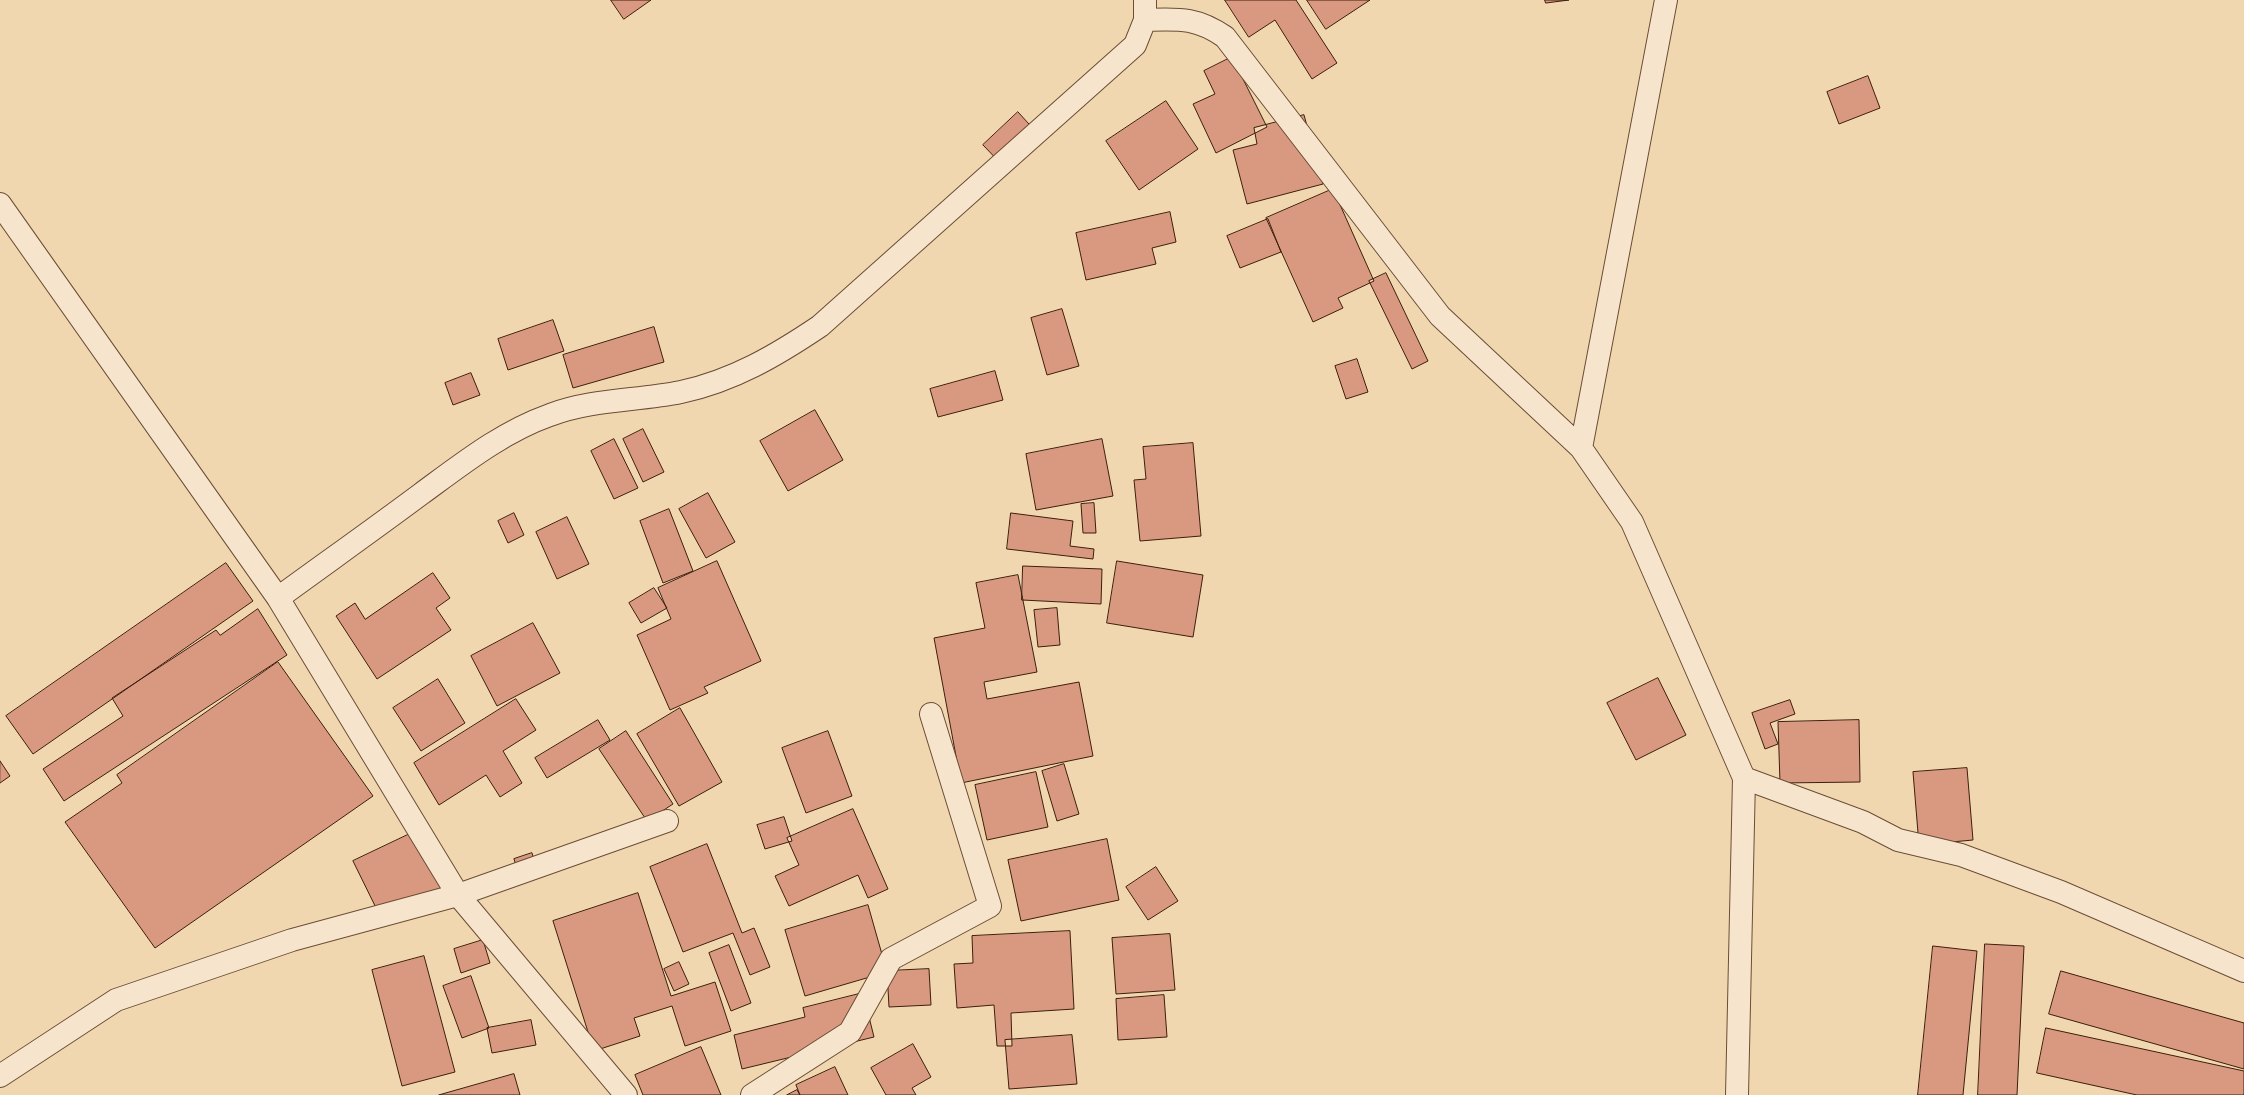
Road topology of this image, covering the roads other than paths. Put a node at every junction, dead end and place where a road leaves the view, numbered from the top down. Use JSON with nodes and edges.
{"nodes":[{"id":1,"x":1666,"y":0,"type":"edge"},
{"id":2,"x":1145,"y":10,"type":"edge"},
{"id":3,"x":0,"y":204,"type":"edge"},
{"id":4,"x":1581,"y":448,"type":"junction"},
{"id":5,"x":278,"y":598,"type":"junction"},
{"id":6,"x":931,"y":714,"type":"dead end"},
{"id":7,"x":1744,"y":778,"type":"junction"},
{"id":8,"x":667,"y":821,"type":"dead end"},
{"id":9,"x":458,"y":895,"type":"junction"},
{"id":10,"x":2244,"y":970,"type":"edge"},
{"id":11,"x":0,"y":1076,"type":"edge"},
{"id":12,"x":626,"y":1095,"type":"edge"},
{"id":13,"x":752,"y":1095,"type":"edge"},
{"id":14,"x":1737,"y":1095,"type":"edge"}],
"edges":[{"from":1,"to":4,"type":"street"},
{"from":2,"to":4,"type":"street"},
{"from":2,"to":5,"type":"street"},
{"from":3,"to":5,"type":"street"},
{"from":4,"to":7,"type":"street"},
{"from":5,"to":9,"type":"street"},
{"from":6,"to":13,"type":"street"},
{"from":7,"to":10,"type":"street"},
{"from":7,"to":14,"type":"street"},
{"from":8,"to":9,"type":"street"},
{"from":9,"to":11,"type":"street"},
{"from":9,"to":12,"type":"street"}]}
